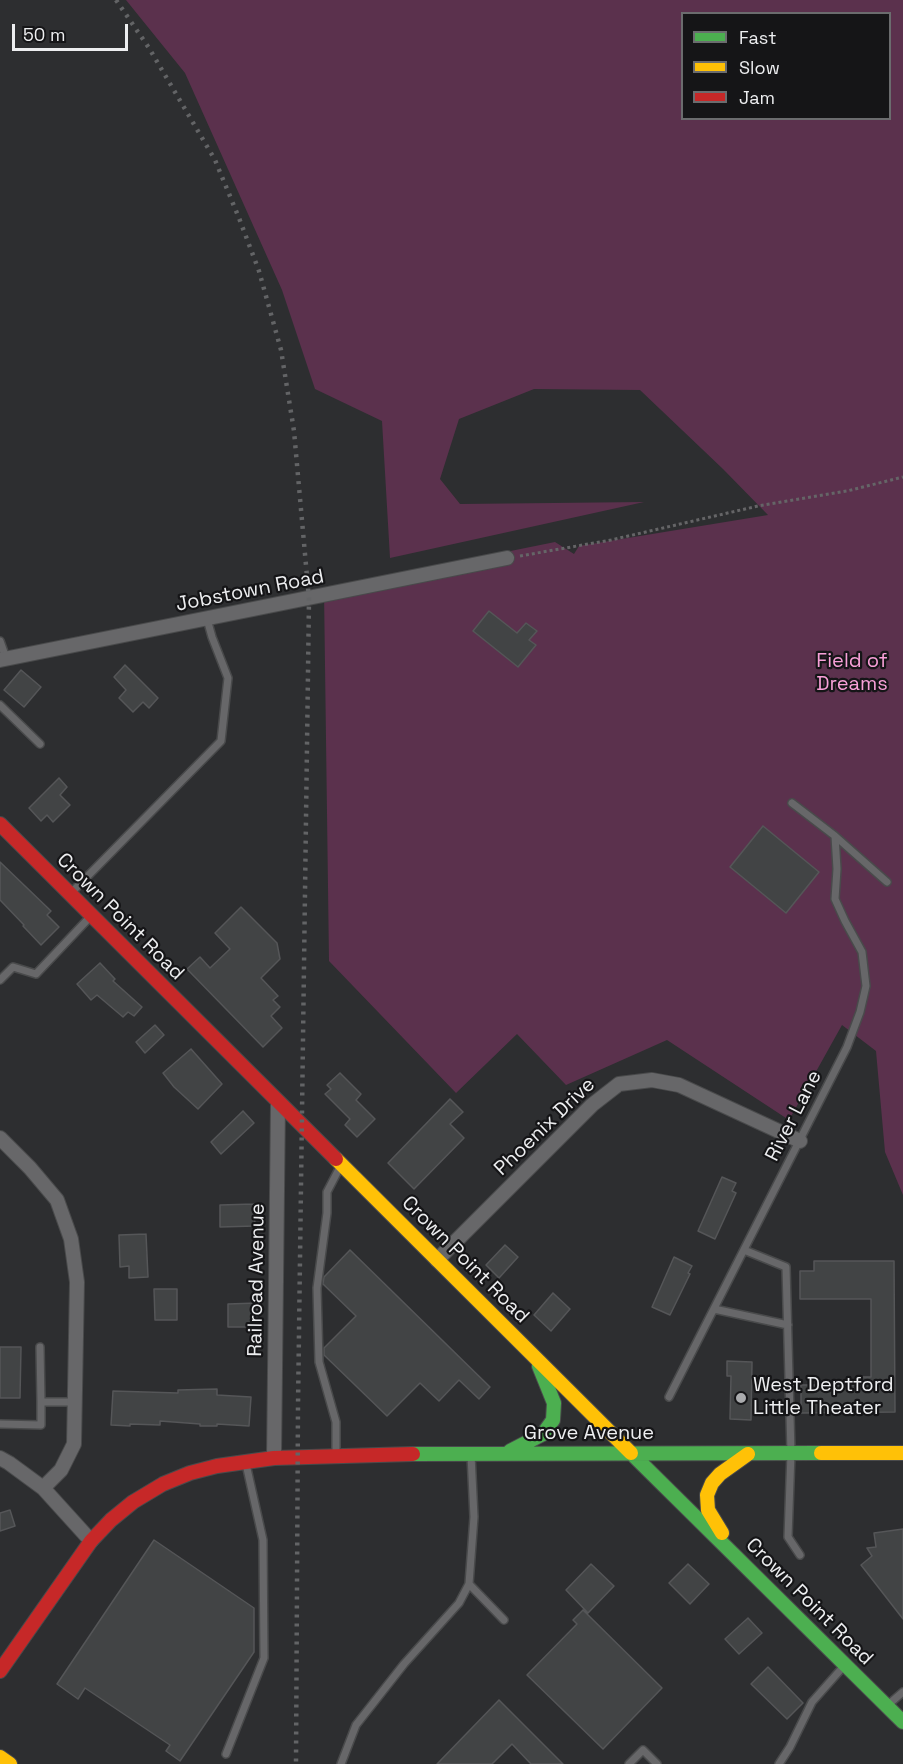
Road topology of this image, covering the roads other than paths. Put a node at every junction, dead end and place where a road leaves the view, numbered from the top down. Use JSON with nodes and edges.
{"nodes":[{"id":1,"x":507,"y":558,"type":"road end"},
{"id":2,"x":207,"y":619,"type":"junction"},
{"id":3,"x":0,"y":641,"type":"edge"},
{"id":4,"x":3,"y":660,"type":"edge"},
{"id":5,"x":0,"y":705,"type":"edge"},
{"id":6,"x":40,"y":744,"type":"dead end"},
{"id":7,"x":792,"y":803,"type":"dead end"},
{"id":8,"x":0,"y":824,"type":"edge"},
{"id":9,"x":835,"y":836,"type":"junction"},
{"id":10,"x":887,"y":882,"type":"dead end"},
{"id":11,"x":70,"y":894,"type":"junction"},
{"id":12,"x":92,"y":916,"type":"junction"},
{"id":13,"x":0,"y":980,"type":"edge"},
{"id":14,"x":278,"y":1103,"type":"junction"},
{"id":15,"x":0,"y":1138,"type":"edge"},
{"id":16,"x":800,"y":1141,"type":"junction"},
{"id":17,"x":341,"y":1164,"type":"junction"},
{"id":18,"x":744,"y":1250,"type":"junction"},
{"id":19,"x":437,"y":1260,"type":"junction"},
{"id":20,"x":714,"y":1309,"type":"junction"},
{"id":21,"x":788,"y":1325,"type":"junction"},
{"id":22,"x":40,"y":1347,"type":"dead end"},
{"id":23,"x":536,"y":1358,"type":"junction"},
{"id":24,"x":669,"y":1397,"type":"dead end"},
{"id":25,"x":41,"y":1402,"type":"junction"},
{"id":26,"x":75,"y":1402,"type":"junction"},
{"id":27,"x":0,"y":1424,"type":"edge"},
{"id":28,"x":471,"y":1452,"type":"junction"},
{"id":29,"x":507,"y":1453,"type":"junction"},
{"id":30,"x":791,"y":1453,"type":"junction"},
{"id":31,"x":633,"y":1454,"type":"junction"},
{"id":32,"x":748,"y":1454,"type":"junction"},
{"id":33,"x":903,"y":1454,"type":"edge"},
{"id":34,"x":336,"y":1455,"type":"junction"},
{"id":35,"x":0,"y":1458,"type":"edge"},
{"id":36,"x":274,"y":1458,"type":"junction"},
{"id":37,"x":245,"y":1461,"type":"junction"},
{"id":38,"x":43,"y":1488,"type":"junction"},
{"id":39,"x":91,"y":1541,"type":"junction"},
{"id":40,"x":800,"y":1555,"type":"dead end"},
{"id":41,"x":739,"y":1561,"type":"junction"},
{"id":42,"x":469,"y":1584,"type":"junction"},
{"id":43,"x":504,"y":1620,"type":"dead end"},
{"id":44,"x":845,"y":1665,"type":"junction"},
{"id":45,"x":0,"y":1671,"type":"edge"},
{"id":46,"x":903,"y":1692,"type":"edge"},
{"id":47,"x":887,"y":1706,"type":"junction"},
{"id":48,"x":903,"y":1722,"type":"edge"},
{"id":49,"x":226,"y":1754,"type":"dead end"},
{"id":50,"x":0,"y":1757,"type":"edge"},
{"id":51,"x":10,"y":1764,"type":"edge"},
{"id":52,"x":341,"y":1764,"type":"edge"},
{"id":53,"x":629,"y":1764,"type":"edge"},
{"id":54,"x":657,"y":1764,"type":"edge"},
{"id":55,"x":778,"y":1764,"type":"edge"}],
"edges":[{"from":1,"to":2,"type":"street","name":"Jobstown Road"},
{"from":2,"to":4,"type":"street","name":"Jobstown Road"},
{"from":2,"to":11,"type":"lane"},
{"from":3,"to":4,"type":"lane"},
{"from":5,"to":6,"type":"lane"},
{"from":7,"to":9,"type":"lane"},
{"from":8,"to":11,"type":"main road","name":"Crown Point Road"},
{"from":9,"to":10,"type":"lane"},
{"from":9,"to":16,"type":"lane","name":"River Lane"},
{"from":11,"to":12,"type":"main road","name":"Crown Point Road"},
{"from":12,"to":13,"type":"lane"},
{"from":12,"to":14,"type":"main road","name":"Crown Point Road"},
{"from":14,"to":17,"type":"main road","name":"Crown Point Road"},
{"from":14,"to":36,"type":"street","name":"Railroad Avenue"},
{"from":15,"to":26,"type":"street"},
{"from":16,"to":18,"type":"lane","name":"River Lane"},
{"from":16,"to":19,"type":"street","name":"Phoenix Drive"},
{"from":17,"to":19,"type":"main road","name":"Crown Point Road"},
{"from":17,"to":34,"type":"lane"},
{"from":18,"to":20,"type":"lane","name":"River Lane"},
{"from":18,"to":21,"type":"lane"},
{"from":19,"to":23,"type":"main road","name":"Crown Point Road"},
{"from":20,"to":21,"type":"lane"},
{"from":20,"to":24,"type":"lane","name":"River Lane"},
{"from":21,"to":30,"type":"lane"},
{"from":22,"to":25,"type":"lane"},
{"from":23,"to":29,"type":"main road"},
{"from":23,"to":31,"type":"main road","name":"Crown Point Road"},
{"from":25,"to":26,"type":"lane"},
{"from":25,"to":27,"type":"lane"},
{"from":26,"to":38,"type":"street"},
{"from":28,"to":29,"type":"main road","name":"Grove Avenue"},
{"from":28,"to":34,"type":"main road","name":"Grove Avenue"},
{"from":28,"to":42,"type":"lane"},
{"from":29,"to":31,"type":"main road","name":"Grove Avenue"},
{"from":30,"to":32,"type":"main road","name":"Grove Avenue"},
{"from":30,"to":33,"type":"main road","name":"Grove Avenue"},
{"from":30,"to":40,"type":"lane"},
{"from":31,"to":32,"type":"main road","name":"Grove Avenue"},
{"from":31,"to":41,"type":"main road","name":"Crown Point Road"},
{"from":32,"to":41,"type":"main road"},
{"from":34,"to":36,"type":"main road","name":"Grove Avenue"},
{"from":35,"to":38,"type":"street"},
{"from":36,"to":37,"type":"main road","name":"Grove Avenue"},
{"from":37,"to":39,"type":"main road","name":"Grove Avenue"},
{"from":37,"to":49,"type":"lane"},
{"from":38,"to":39,"type":"street"},
{"from":39,"to":45,"type":"main road","name":"Grove Avenue"},
{"from":41,"to":44,"type":"main road","name":"Crown Point Road"},
{"from":42,"to":43,"type":"lane"},
{"from":42,"to":52,"type":"lane"},
{"from":44,"to":47,"type":"main road","name":"Crown Point Road"},
{"from":44,"to":55,"type":"lane"},
{"from":46,"to":47,"type":"lane"},
{"from":47,"to":48,"type":"main road","name":"Crown Point Road"},
{"from":50,"to":51,"type":"main road"},
{"from":53,"to":54,"type":"lane"}]}
